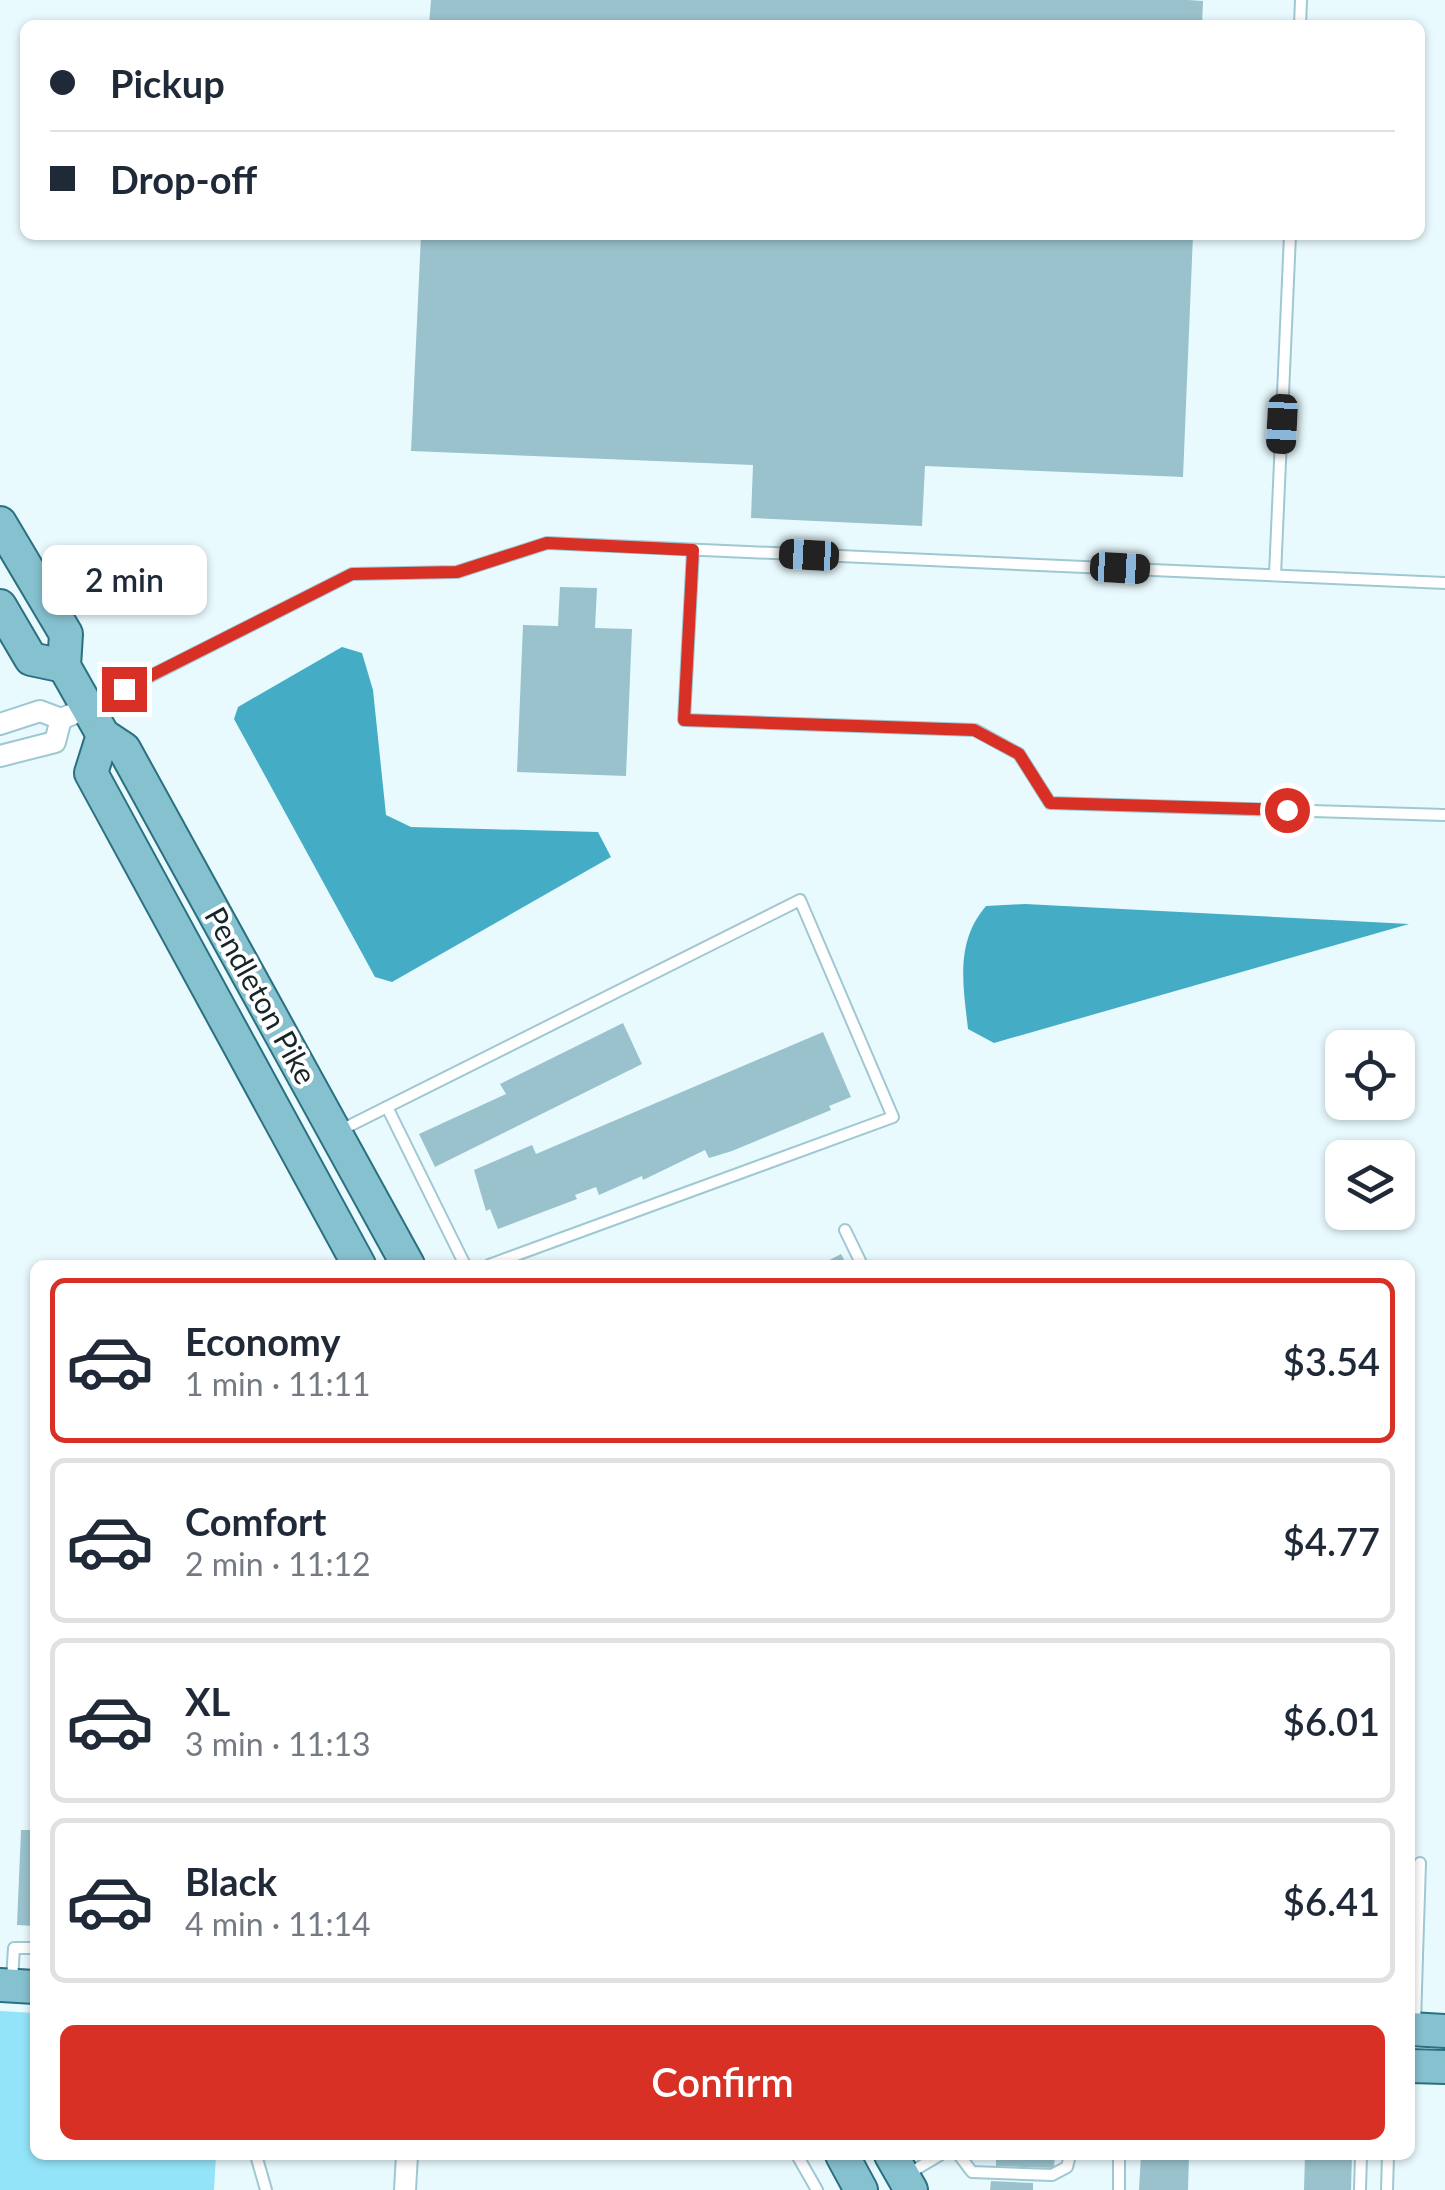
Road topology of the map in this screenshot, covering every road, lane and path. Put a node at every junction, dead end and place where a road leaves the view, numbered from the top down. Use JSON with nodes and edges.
{"nodes":[{"id":1,"x":1290,"y":240,"type":"edge"},
{"id":2,"x":0,"y":523,"type":"edge"},
{"id":3,"x":693,"y":550,"type":"junction"},
{"id":4,"x":1275,"y":575,"type":"junction"},
{"id":5,"x":1445,"y":583,"type":"edge"},
{"id":6,"x":0,"y":606,"type":"edge"},
{"id":7,"x":64,"y":666,"type":"junction"},
{"id":8,"x":84,"y":720,"type":"junction"},
{"id":9,"x":0,"y":724,"type":"edge"},
{"id":10,"x":0,"y":756,"type":"edge"},
{"id":11,"x":1445,"y":815,"type":"edge"},
{"id":12,"x":386,"y":1107,"type":"junction"},
{"id":13,"x":335,"y":1132,"type":"junction"},
{"id":14,"x":845,"y":1230,"type":"dead end"},
{"id":15,"x":356,"y":1260,"type":"edge"},
{"id":16,"x":405,"y":1260,"type":"edge"},
{"id":17,"x":463,"y":1260,"type":"edge"},
{"id":18,"x":503,"y":1260,"type":"edge"},
{"id":19,"x":860,"y":1260,"type":"edge"},
{"id":20,"x":1420,"y":1863,"type":"dead end"},
{"id":21,"x":1415,"y":1940,"type":"edge"},
{"id":22,"x":30,"y":1948,"type":"edge"},
{"id":23,"x":1415,"y":1964,"type":"edge"},
{"id":24,"x":16,"y":1986,"type":"edge"},
{"id":25,"x":1423,"y":2030,"type":"edge"},
{"id":26,"x":1415,"y":2066,"type":"edge"},
{"id":27,"x":1445,"y":2067,"type":"edge"},
{"id":28,"x":257,"y":2160,"type":"edge"},
{"id":29,"x":407,"y":2160,"type":"edge"},
{"id":30,"x":800,"y":2160,"type":"edge"},
{"id":31,"x":930,"y":2160,"type":"edge"},
{"id":32,"x":963,"y":2160,"type":"edge"},
{"id":33,"x":1068,"y":2160,"type":"edge"},
{"id":34,"x":1119,"y":2160,"type":"edge"},
{"id":35,"x":1361,"y":2160,"type":"edge"},
{"id":36,"x":1388,"y":2160,"type":"edge"},
{"id":37,"x":902,"y":2174,"type":"edge"},
{"id":38,"x":266,"y":2190,"type":"edge"},
{"id":39,"x":405,"y":2190,"type":"edge"},
{"id":40,"x":817,"y":2190,"type":"edge"},
{"id":41,"x":1119,"y":2190,"type":"edge"},
{"id":42,"x":1360,"y":2190,"type":"edge"},
{"id":43,"x":1388,"y":2190,"type":"edge"}],
"edges":[{"from":1,"to":4,"type":"lane"},
{"from":2,"to":7,"type":"main road","name":"Pendleton Pike"},
{"from":3,"to":4,"type":"lane"},
{"from":3,"to":8,"type":"lane"},
{"from":3,"to":11,"type":"lane"},
{"from":4,"to":5,"type":"lane"},
{"from":6,"to":7,"type":"main road"},
{"from":7,"to":8,"type":"main road","name":"Pendleton Pike"},
{"from":8,"to":9,"type":"street"},
{"from":8,"to":10,"type":"street"},
{"from":8,"to":13,"type":"main road","name":"Pendleton Pike"},
{"from":8,"to":15,"type":"main road","name":"Pendleton Pike"},
{"from":12,"to":13,"type":"lane"},
{"from":12,"to":17,"type":"lane"},
{"from":12,"to":18,"type":"lane"},
{"from":13,"to":16,"type":"main road","name":"Pendleton Pike"},
{"from":14,"to":19,"type":"lane"},
{"from":20,"to":21,"type":"lane"},
{"from":22,"to":24,"type":"lane"},
{"from":23,"to":25,"type":"lane"},
{"from":26,"to":27,"type":"main road"},
{"from":28,"to":38,"type":"lane"},
{"from":29,"to":39,"type":"street"},
{"from":30,"to":40,"type":"lane"},
{"from":31,"to":37,"type":"lane"},
{"from":32,"to":33,"type":"lane"},
{"from":34,"to":41,"type":"lane"},
{"from":35,"to":42,"type":"lane"},
{"from":36,"to":43,"type":"lane"}]}
